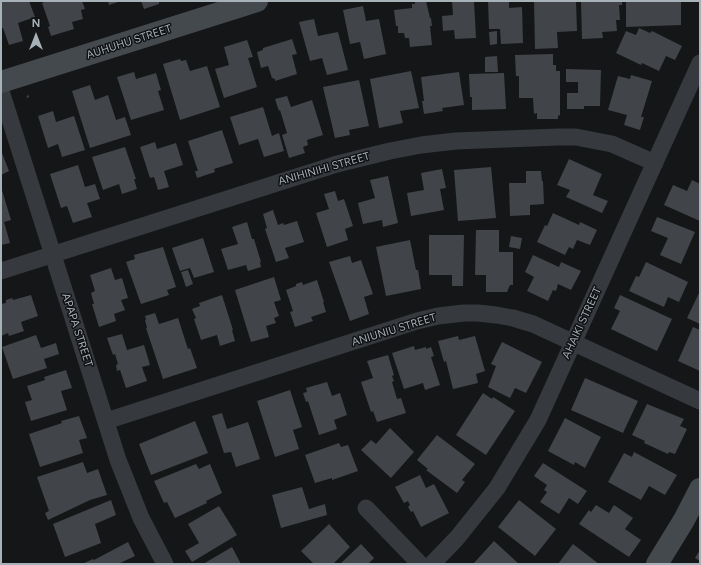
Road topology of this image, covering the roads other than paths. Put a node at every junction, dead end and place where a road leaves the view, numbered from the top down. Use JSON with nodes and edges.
{"nodes":[{"id":1,"x":257,"y":1,"type":"edge"},
{"id":2,"x":700,"y":63,"type":"edge"},
{"id":3,"x":1,"y":82,"type":"edge"},
{"id":4,"x":1,"y":91,"type":"edge"},
{"id":5,"x":655,"y":163,"type":"junction"},
{"id":6,"x":53,"y":254,"type":"junction"},
{"id":7,"x":1,"y":271,"type":"edge"},
{"id":8,"x":573,"y":343,"type":"junction"},
{"id":9,"x":700,"y":401,"type":"edge"},
{"id":10,"x":106,"y":421,"type":"junction"},
{"id":11,"x":700,"y":489,"type":"edge"},
{"id":12,"x":366,"y":508,"type":"dead end"},
{"id":13,"x":165,"y":564,"type":"edge"},
{"id":14,"x":420,"y":564,"type":"edge"},
{"id":15,"x":432,"y":564,"type":"edge"},
{"id":16,"x":657,"y":564,"type":"edge"}],
"edges":[{"from":1,"to":3,"type":"street","name":"AUHUHU STREET"},
{"from":2,"to":5,"type":"street","name":"AHAIKI STREET"},
{"from":4,"to":6,"type":"street","name":"APAPA STREET"},
{"from":5,"to":6,"type":"street","name":"ANIHINIHI STREET"},
{"from":5,"to":8,"type":"street","name":"AHAIKI STREET"},
{"from":6,"to":7,"type":"street","name":"ANIHINIHI STREET"},
{"from":6,"to":10,"type":"street","name":"APAPA STREET"},
{"from":8,"to":9,"type":"street","name":"ANIUNIU STREET"},
{"from":8,"to":10,"type":"street","name":"ANIUNIU STREET"},
{"from":8,"to":15,"type":"street","name":"AHAIKI STREET"},
{"from":10,"to":13,"type":"street","name":"APAPA STREET"},
{"from":11,"to":16,"type":"street"},
{"from":12,"to":14,"type":"street"}]}
